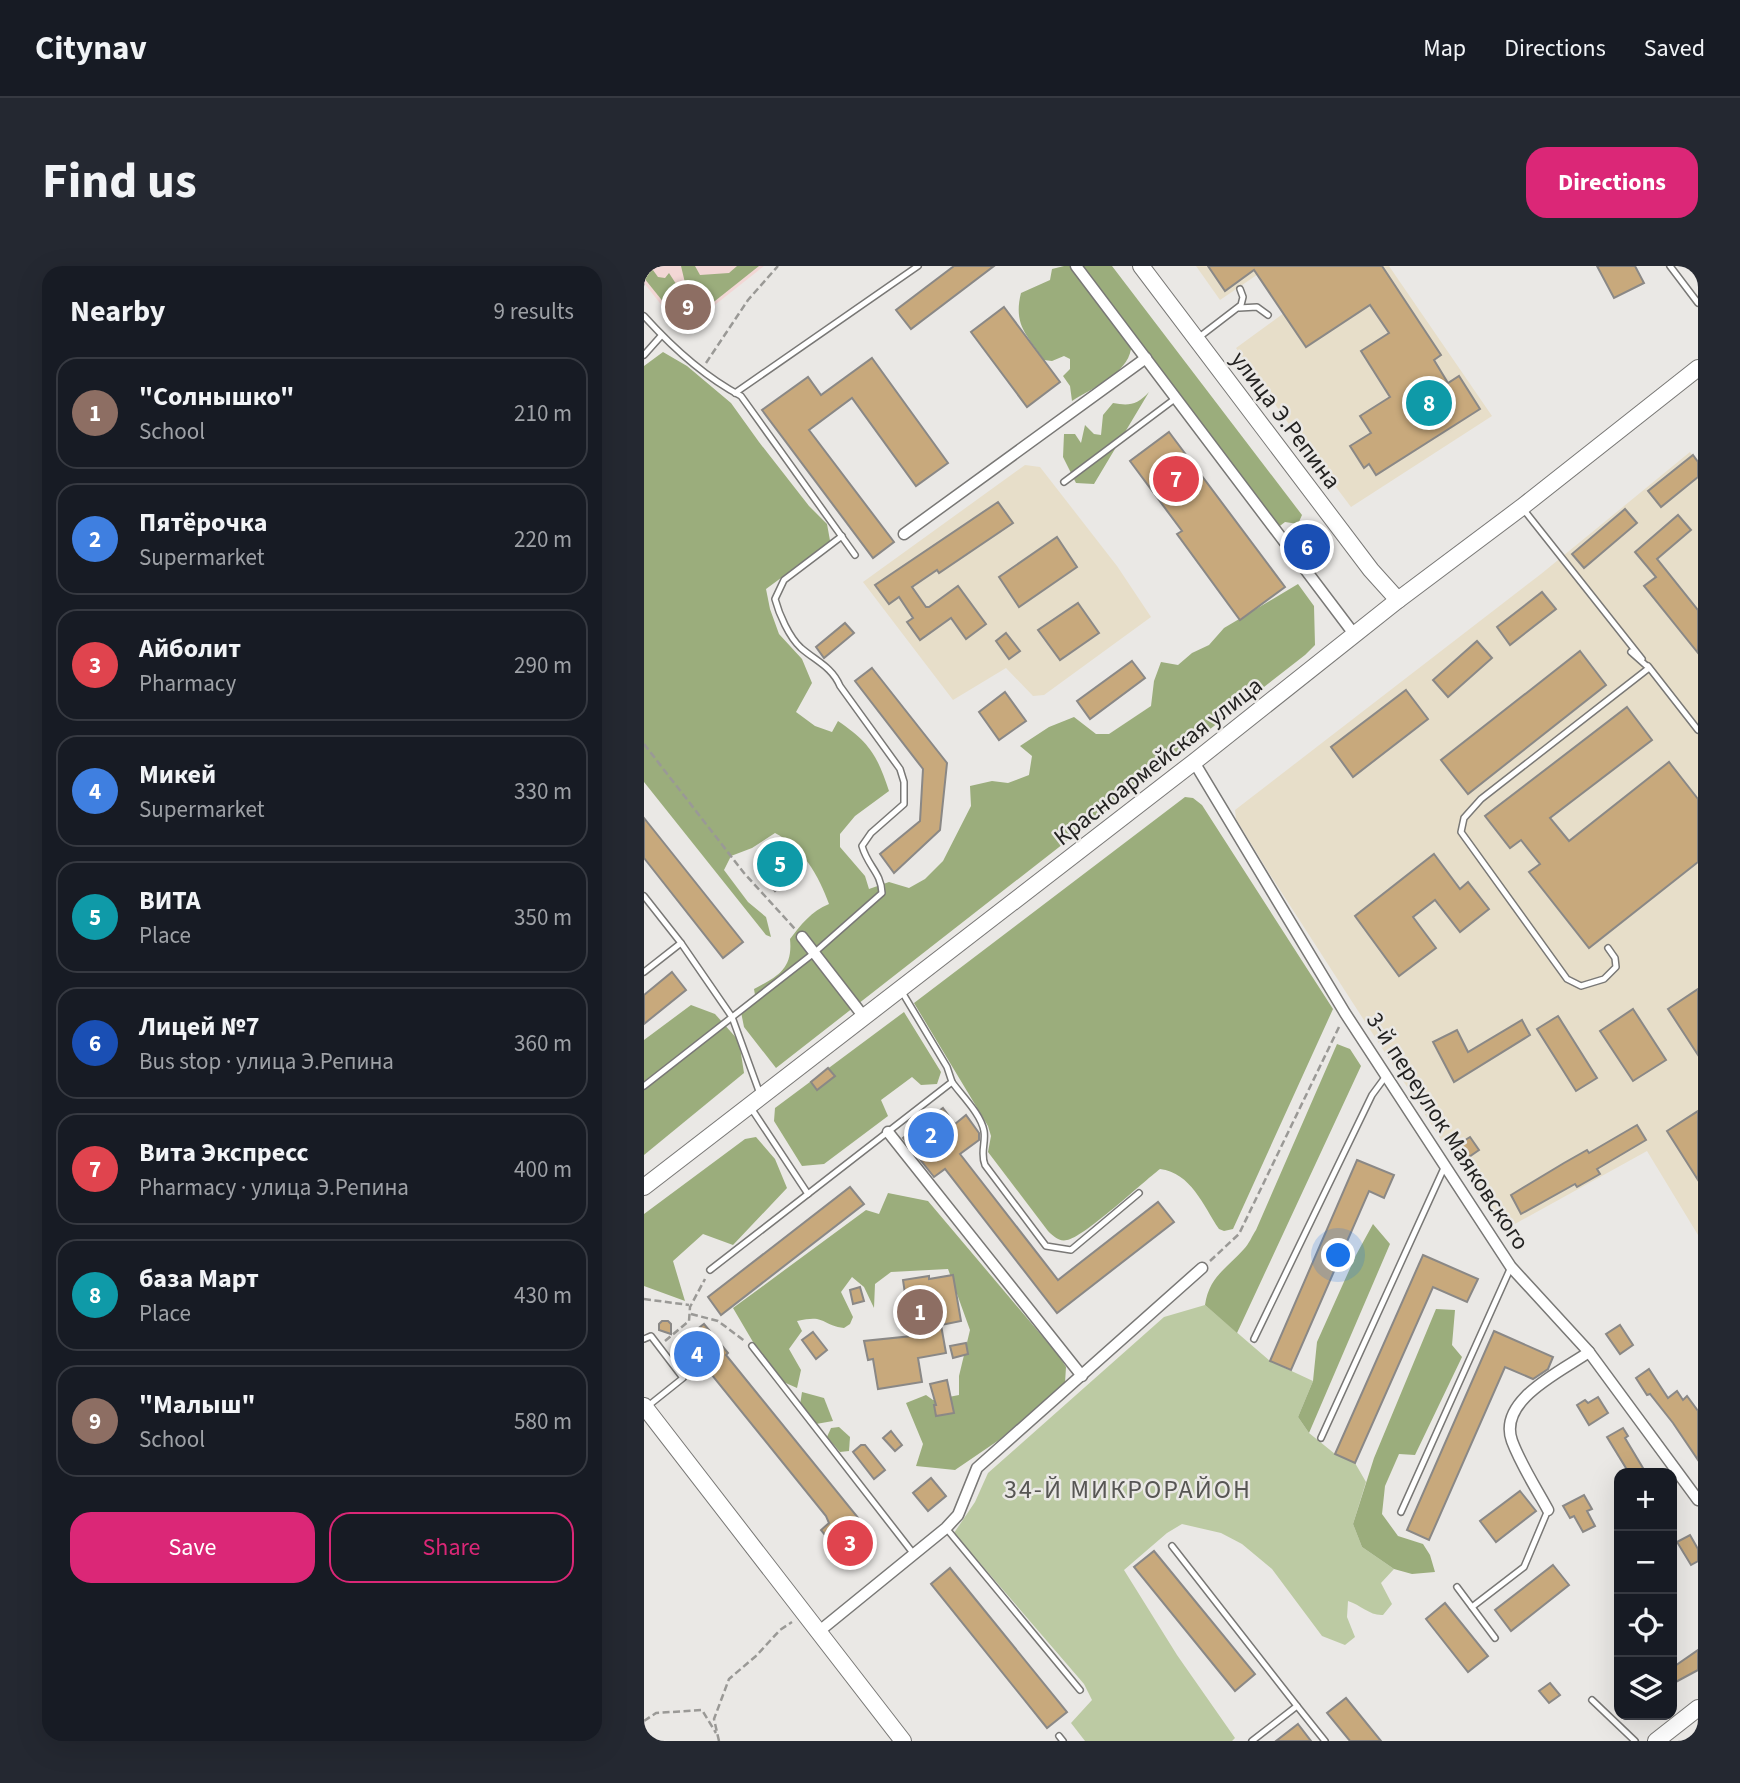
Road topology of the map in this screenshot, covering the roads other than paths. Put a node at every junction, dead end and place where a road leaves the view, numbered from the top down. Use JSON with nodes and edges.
{"nodes":[{"id":1,"x":918,"y":266,"type":"edge"},
{"id":2,"x":1076,"y":266,"type":"edge"},
{"id":3,"x":1141,"y":266,"type":"edge"},
{"id":4,"x":1670,"y":266,"type":"edge"},
{"id":5,"x":1240,"y":289,"type":"dead end"},
{"id":6,"x":1698,"y":303,"type":"edge"},
{"id":7,"x":1237,"y":308,"type":"junction"},
{"id":8,"x":1268,"y":315,"type":"dead end"},
{"id":9,"x":644,"y":316,"type":"edge"},
{"id":10,"x":661,"y":336,"type":"junction"},
{"id":11,"x":1197,"y":340,"type":"junction"},
{"id":12,"x":644,"y":355,"type":"edge"},
{"id":13,"x":1146,"y":358,"type":"junction"},
{"id":14,"x":1698,"y":368,"type":"edge"},
{"id":15,"x":735,"y":393,"type":"junction"},
{"id":16,"x":1176,"y":398,"type":"junction"},
{"id":17,"x":1064,"y":482,"type":"dead end"},
{"id":18,"x":1522,"y":507,"type":"junction"},
{"id":19,"x":904,"y":534,"type":"dead end"},
{"id":20,"x":842,"y":536,"type":"junction"},
{"id":21,"x":855,"y":555,"type":"dead end"},
{"id":22,"x":1398,"y":600,"type":"junction"},
{"id":23,"x":1354,"y":634,"type":"junction"},
{"id":24,"x":1631,"y":652,"type":"dead end"},
{"id":25,"x":1649,"y":668,"type":"junction"},
{"id":26,"x":1698,"y":730,"type":"edge"},
{"id":27,"x":1194,"y":762,"type":"junction"},
{"id":28,"x":644,"y":896,"type":"edge"},
{"id":29,"x":802,"y":937,"type":"road end"},
{"id":30,"x":681,"y":943,"type":"junction"},
{"id":31,"x":1608,"y":947,"type":"dead end"},
{"id":32,"x":814,"y":953,"type":"junction"},
{"id":33,"x":644,"y":972,"type":"edge"},
{"id":34,"x":900,"y":989,"type":"junction"},
{"id":35,"x":732,"y":1017,"type":"junction"},
{"id":36,"x":864,"y":1017,"type":"junction"},
{"id":37,"x":1387,"y":1074,"type":"junction"},
{"id":38,"x":952,"y":1082,"type":"junction"},
{"id":39,"x":644,"y":1086,"type":"edge"},
{"id":40,"x":755,"y":1101,"type":"junction"},
{"id":41,"x":888,"y":1132,"type":"junction"},
{"id":42,"x":1444,"y":1168,"type":"junction"},
{"id":43,"x":644,"y":1187,"type":"edge"},
{"id":44,"x":1139,"y":1193,"type":"dead end"},
{"id":45,"x":808,"y":1194,"type":"junction"},
{"id":46,"x":1511,"y":1267,"type":"junction"},
{"id":47,"x":1202,"y":1268,"type":"road end"},
{"id":48,"x":710,"y":1270,"type":"road end"},
{"id":49,"x":644,"y":1339,"type":"edge"},
{"id":50,"x":1254,"y":1339,"type":"dead end"},
{"id":51,"x":751,"y":1346,"type":"road end"},
{"id":52,"x":1589,"y":1352,"type":"junction"},
{"id":53,"x":1082,"y":1376,"type":"junction"},
{"id":54,"x":645,"y":1407,"type":"edge"},
{"id":55,"x":1321,"y":1438,"type":"dead end"},
{"id":56,"x":1698,"y":1500,"type":"edge"},
{"id":57,"x":1548,"y":1510,"type":"joint"},
{"id":58,"x":1401,"y":1512,"type":"dead end"},
{"id":59,"x":946,"y":1528,"type":"junction"},
{"id":60,"x":1172,"y":1546,"type":"dead end"},
{"id":61,"x":913,"y":1553,"type":"junction"},
{"id":62,"x":1457,"y":1587,"type":"dead end"},
{"id":63,"x":1472,"y":1607,"type":"junction"},
{"id":64,"x":817,"y":1633,"type":"junction"},
{"id":65,"x":1495,"y":1638,"type":"dead end"},
{"id":66,"x":1080,"y":1690,"type":"dead end"},
{"id":67,"x":1592,"y":1700,"type":"dead end"},
{"id":68,"x":1297,"y":1706,"type":"junction"},
{"id":69,"x":1698,"y":1708,"type":"edge"},
{"id":70,"x":902,"y":1741,"type":"edge"},
{"id":71,"x":1252,"y":1741,"type":"edge"},
{"id":72,"x":1325,"y":1741,"type":"edge"},
{"id":73,"x":1634,"y":1741,"type":"edge"},
{"id":74,"x":1656,"y":1741,"type":"edge"}],
"edges":[{"from":1,"to":15,"type":"lane"},
{"from":2,"to":13,"type":"street"},
{"from":3,"to":11,"type":"main road","name":"улица Э.Репина"},
{"from":4,"to":6,"type":"lane"},
{"from":5,"to":7,"type":"lane"},
{"from":7,"to":8,"type":"lane"},
{"from":7,"to":11,"type":"lane"},
{"from":9,"to":10,"type":"lane"},
{"from":10,"to":12,"type":"lane"},
{"from":10,"to":15,"type":"lane"},
{"from":11,"to":22,"type":"main road","name":"улица Э.Репина"},
{"from":13,"to":16,"type":"street"},
{"from":13,"to":19,"type":"street"},
{"from":14,"to":18,"type":"main road","name":"Красноармейская улица"},
{"from":15,"to":20,"type":"lane"},
{"from":16,"to":17,"type":"lane"},
{"from":16,"to":23,"type":"street"},
{"from":18,"to":22,"type":"main road","name":"Красноармейская улица"},
{"from":18,"to":25,"type":"lane"},
{"from":20,"to":21,"type":"lane"},
{"from":20,"to":32,"type":"lane"},
{"from":22,"to":23,"type":"main road","name":"Красноармейская улица"},
{"from":23,"to":27,"type":"main road","name":"Красноармейская улица"},
{"from":24,"to":25,"type":"lane"},
{"from":25,"to":26,"type":"lane"},
{"from":25,"to":31,"type":"lane"},
{"from":27,"to":34,"type":"main road","name":"Красноармейская улица"},
{"from":27,"to":37,"type":"street","name":"3-й переулок Маяковского"},
{"from":28,"to":30,"type":"lane"},
{"from":29,"to":32,"type":"street"},
{"from":30,"to":33,"type":"lane"},
{"from":30,"to":35,"type":"lane"},
{"from":32,"to":35,"type":"lane"},
{"from":32,"to":36,"type":"street"},
{"from":34,"to":36,"type":"main road","name":"Красноармейская улица"},
{"from":34,"to":38,"type":"lane"},
{"from":35,"to":39,"type":"lane"},
{"from":35,"to":40,"type":"lane"},
{"from":36,"to":40,"type":"main road","name":"Красноармейская улица"},
{"from":37,"to":42,"type":"street","name":"3-й переулок Маяковского"},
{"from":37,"to":50,"type":"lane"},
{"from":38,"to":41,"type":"lane"},
{"from":38,"to":44,"type":"lane"},
{"from":40,"to":43,"type":"main road","name":"Красноармейская улица"},
{"from":40,"to":45,"type":"lane"},
{"from":41,"to":45,"type":"lane"},
{"from":41,"to":53,"type":"street"},
{"from":42,"to":46,"type":"street","name":"3-й переулок Маяковского"},
{"from":42,"to":55,"type":"lane"},
{"from":45,"to":48,"type":"lane"},
{"from":46,"to":52,"type":"street","name":"3-й переулок Маяковского"},
{"from":46,"to":58,"type":"lane"},
{"from":47,"to":53,"type":"street"},
{"from":49,"to":54,"type":"lane"},
{"from":51,"to":61,"type":"lane"},
{"from":52,"to":56,"type":"street","name":"3-й переулок Маяковского"},
{"from":52,"to":57,"type":"street"},
{"from":53,"to":59,"type":"street"},
{"from":54,"to":64,"type":"main road"},
{"from":57,"to":63,"type":"lane"},
{"from":59,"to":61,"type":"street"},
{"from":59,"to":66,"type":"lane"},
{"from":60,"to":68,"type":"lane"},
{"from":61,"to":64,"type":"street"},
{"from":62,"to":63,"type":"lane"},
{"from":63,"to":65,"type":"lane"},
{"from":64,"to":70,"type":"main road"},
{"from":67,"to":73,"type":"lane"},
{"from":68,"to":71,"type":"lane"},
{"from":68,"to":72,"type":"lane"},
{"from":69,"to":74,"type":"main road"}]}
